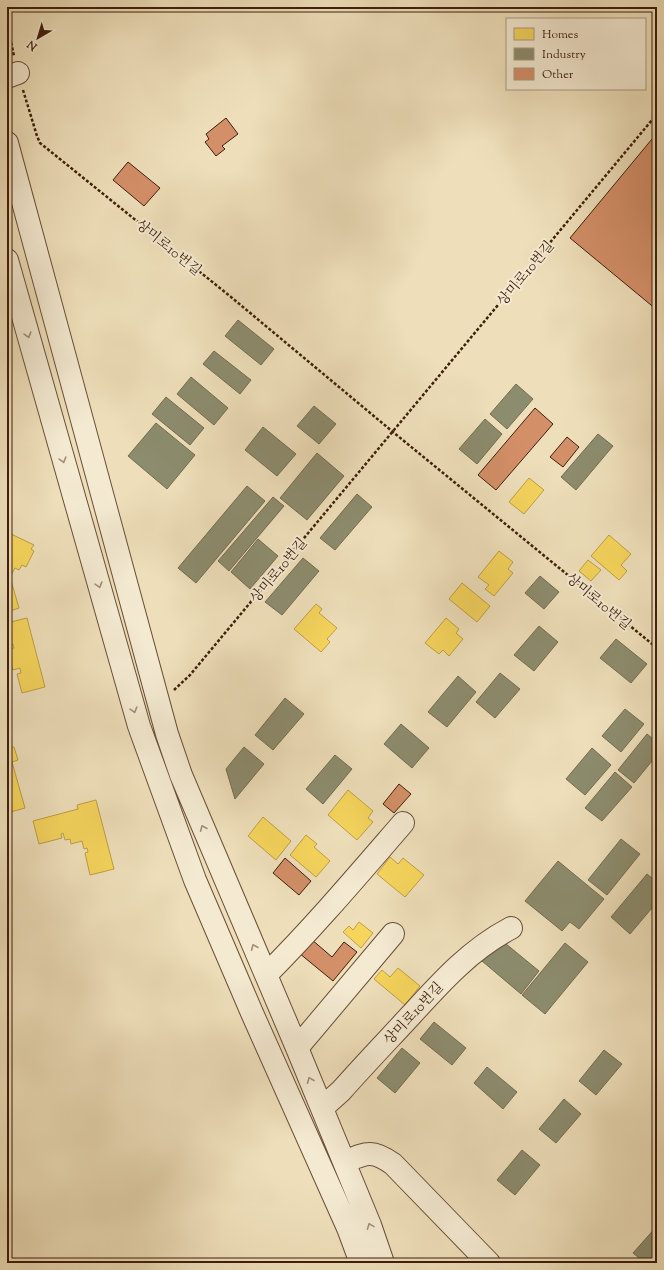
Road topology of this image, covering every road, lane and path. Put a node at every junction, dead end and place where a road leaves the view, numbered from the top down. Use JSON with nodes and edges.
{"nodes":[{"id":1,"x":7,"y":23,"type":"edge"},
{"id":2,"x":13,"y":75,"type":"edge"},
{"id":3,"x":657,"y":114,"type":"edge"},
{"id":4,"x":7,"y":143,"type":"edge"},
{"id":5,"x":7,"y":260,"type":"edge"},
{"id":6,"x":46,"y":287,"type":"junction"},
{"id":7,"x":12,"y":298,"type":"edge"},
{"id":8,"x":393,"y":432,"type":"junction"},
{"id":9,"x":657,"y":648,"type":"edge"},
{"id":10,"x":157,"y":702,"type":"junction"},
{"id":11,"x":403,"y":823,"type":"dead end"},
{"id":12,"x":511,"y":928,"type":"dead end"},
{"id":13,"x":393,"y":934,"type":"dead end"},
{"id":14,"x":266,"y":975,"type":"junction"},
{"id":15,"x":297,"y":1048,"type":"junction"},
{"id":16,"x":322,"y":1108,"type":"junction"},
{"id":17,"x":344,"y":1162,"type":"junction"},
{"id":18,"x":361,"y":1263,"type":"edge"},
{"id":19,"x":384,"y":1263,"type":"edge"},
{"id":20,"x":489,"y":1263,"type":"edge"}],
"edges":[{"from":1,"to":2,"type":"path","name":"상미로10번길"},
{"from":2,"to":8,"type":"path","name":"상미로10번길"},
{"from":3,"to":8,"type":"path","name":"상미로10번길"},
{"from":4,"to":6,"type":"street"},
{"from":5,"to":7,"type":"street"},
{"from":6,"to":7,"type":"street"},
{"from":6,"to":10,"type":"street"},
{"from":7,"to":18,"type":"street","one_way":true},
{"from":8,"to":9,"type":"path","name":"상미로10번길"},
{"from":8,"to":10,"type":"path","name":"상미로10번길"},
{"from":14,"to":10,"type":"street","one_way":true},
{"from":11,"to":14,"type":"street"},
{"from":12,"to":16,"type":"street","name":"상미로10번길"},
{"from":13,"to":15,"type":"street"},
{"from":14,"to":15,"type":"street"},
{"from":16,"to":15,"type":"street","one_way":true},
{"from":16,"to":17,"type":"street"},
{"from":19,"to":17,"type":"street","one_way":true},
{"from":17,"to":20,"type":"street"}]}
